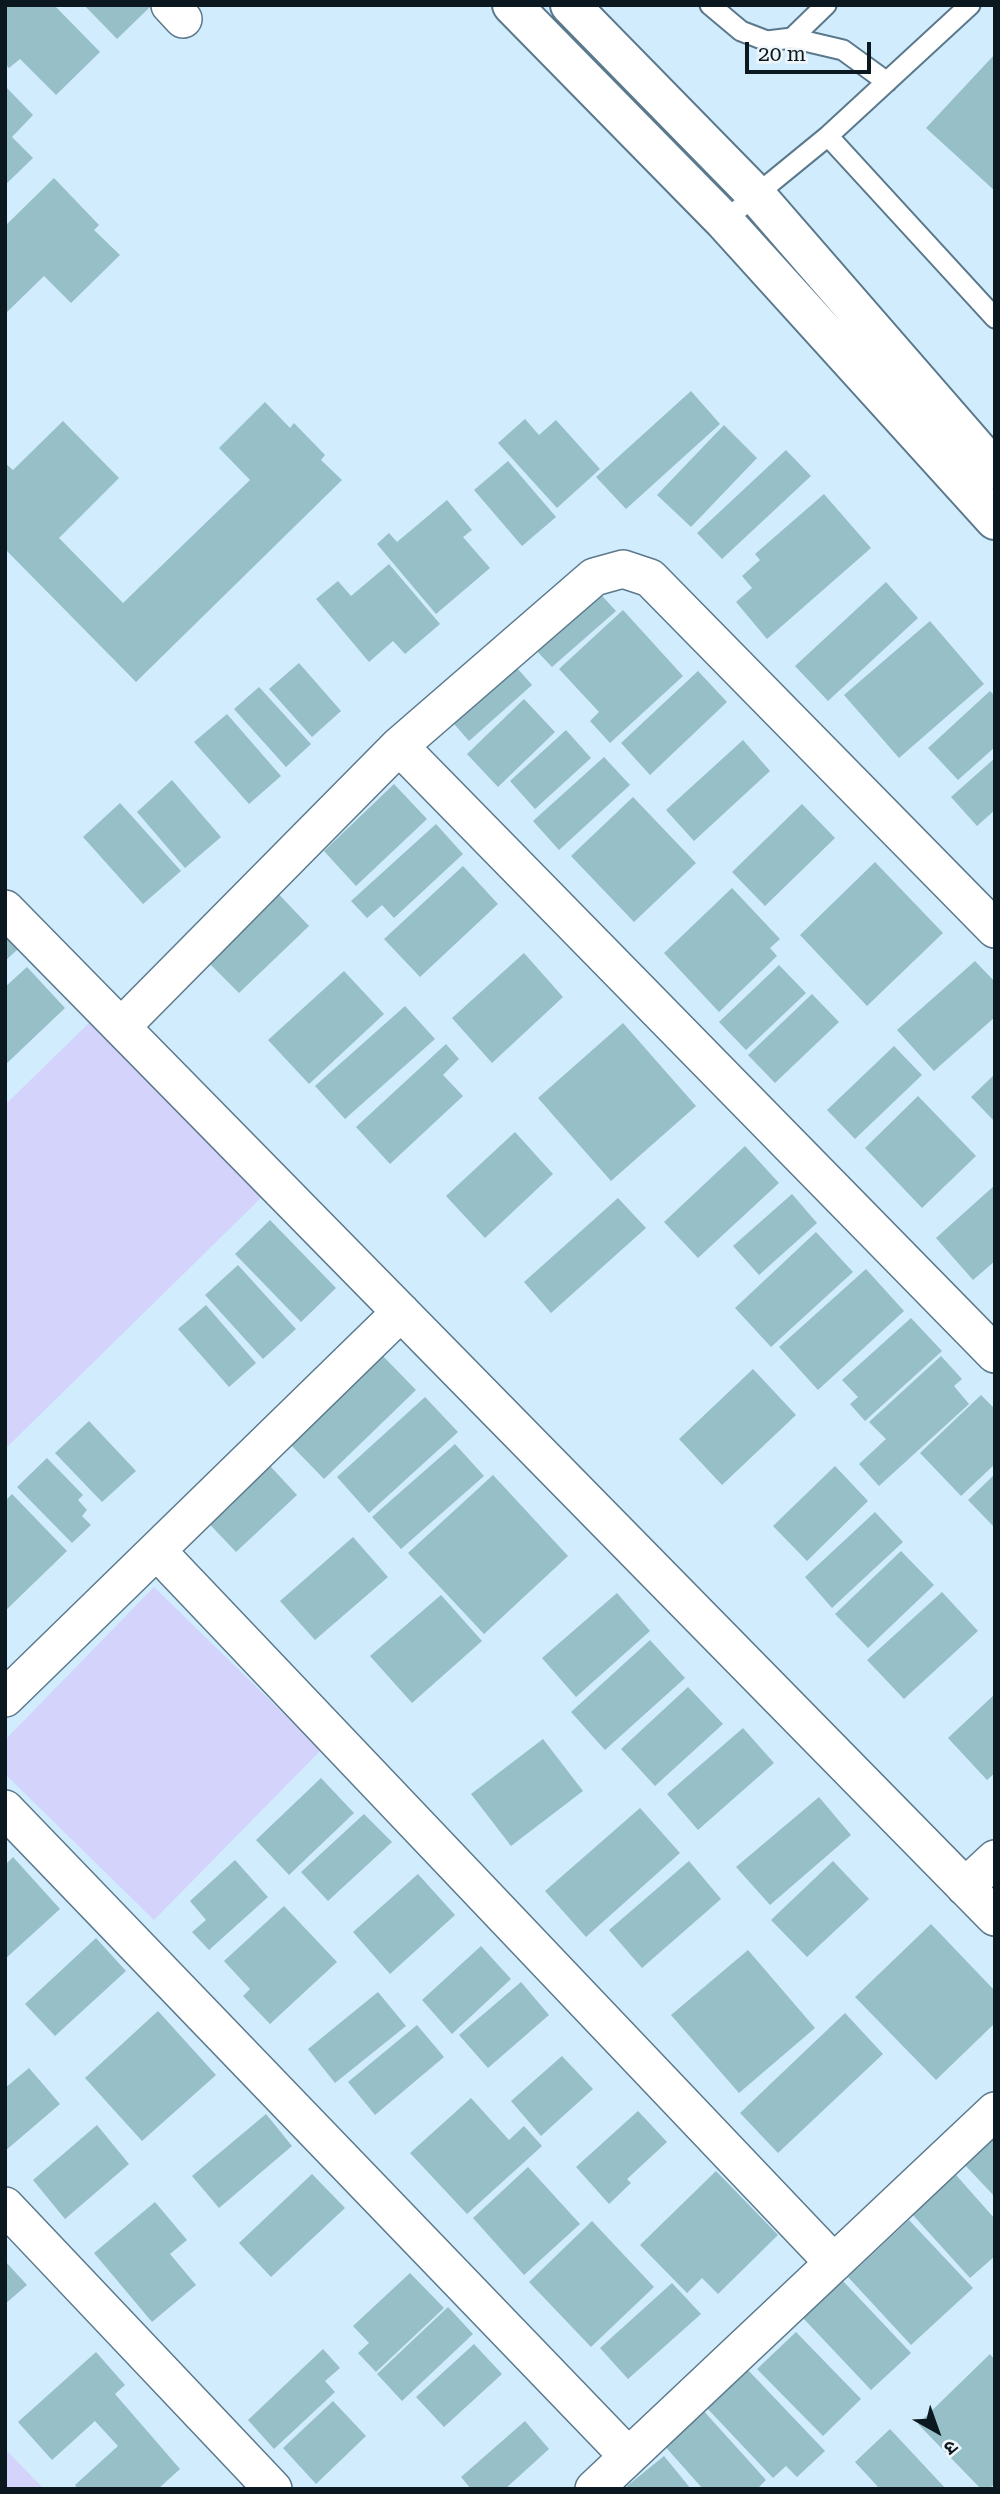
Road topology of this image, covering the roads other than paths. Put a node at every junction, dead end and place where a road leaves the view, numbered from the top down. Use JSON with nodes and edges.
{"nodes":[{"id":1,"x":512,"y":5,"type":"edge"},
{"id":2,"x":570,"y":5,"type":"edge"},
{"id":3,"x":710,"y":5,"type":"edge"},
{"id":4,"x":826,"y":5,"type":"edge"},
{"id":5,"x":970,"y":5,"type":"edge"},
{"id":6,"x":792,"y":38,"type":"junction"},
{"id":7,"x":887,"y":82,"type":"junction"},
{"id":8,"x":828,"y":136,"type":"junction"},
{"id":9,"x":756,"y":195,"type":"junction"},
{"id":10,"x":724,"y":221,"type":"junction"},
{"id":11,"x":995,"y":318,"type":"edge"},
{"id":12,"x":995,"y":470,"type":"edge"},
{"id":13,"x":995,"y":520,"type":"edge"},
{"id":14,"x":400,"y":746,"type":"junction"},
{"id":15,"x":5,"y":909,"type":"edge"},
{"id":16,"x":995,"y":929,"type":"edge"},
{"id":17,"x":121,"y":1027,"type":"junction"},
{"id":18,"x":401,"y":1312,"type":"junction"},
{"id":19,"x":995,"y":1354,"type":"edge"},
{"id":20,"x":157,"y":1550,"type":"junction"},
{"id":21,"x":5,"y":1698,"type":"edge"},
{"id":22,"x":5,"y":1809,"type":"edge"},
{"id":23,"x":995,"y":1859,"type":"edge"},
{"id":24,"x":965,"y":1887,"type":"junction"},
{"id":25,"x":995,"y":1917,"type":"edge"},
{"id":26,"x":995,"y":2111,"type":"edge"},
{"id":27,"x":5,"y":2206,"type":"edge"},
{"id":28,"x":834,"y":2263,"type":"junction"},
{"id":29,"x":628,"y":2456,"type":"junction"},
{"id":30,"x":273,"y":2489,"type":"edge"},
{"id":31,"x":594,"y":2489,"type":"edge"}],
"edges":[{"from":1,"to":10,"type":"street"},
{"from":2,"to":9,"type":"street"},
{"from":3,"to":6,"type":"lane"},
{"from":4,"to":6,"type":"lane"},
{"from":5,"to":7,"type":"lane"},
{"from":6,"to":7,"type":"lane"},
{"from":7,"to":8,"type":"lane"},
{"from":8,"to":9,"type":"lane"},
{"from":8,"to":11,"type":"lane"},
{"from":9,"to":10,"type":"lane"},
{"from":9,"to":12,"type":"street"},
{"from":10,"to":13,"type":"street"},
{"from":14,"to":16,"type":"street"},
{"from":14,"to":17,"type":"street"},
{"from":14,"to":19,"type":"street"},
{"from":15,"to":17,"type":"street"},
{"from":17,"to":18,"type":"street"},
{"from":18,"to":20,"type":"street"},
{"from":18,"to":24,"type":"street"},
{"from":20,"to":21,"type":"street"},
{"from":20,"to":28,"type":"street"},
{"from":22,"to":29,"type":"street"},
{"from":23,"to":24,"type":"street"},
{"from":24,"to":25,"type":"street"},
{"from":26,"to":28,"type":"street"},
{"from":27,"to":30,"type":"street"},
{"from":28,"to":29,"type":"street"},
{"from":29,"to":31,"type":"street"}]}
